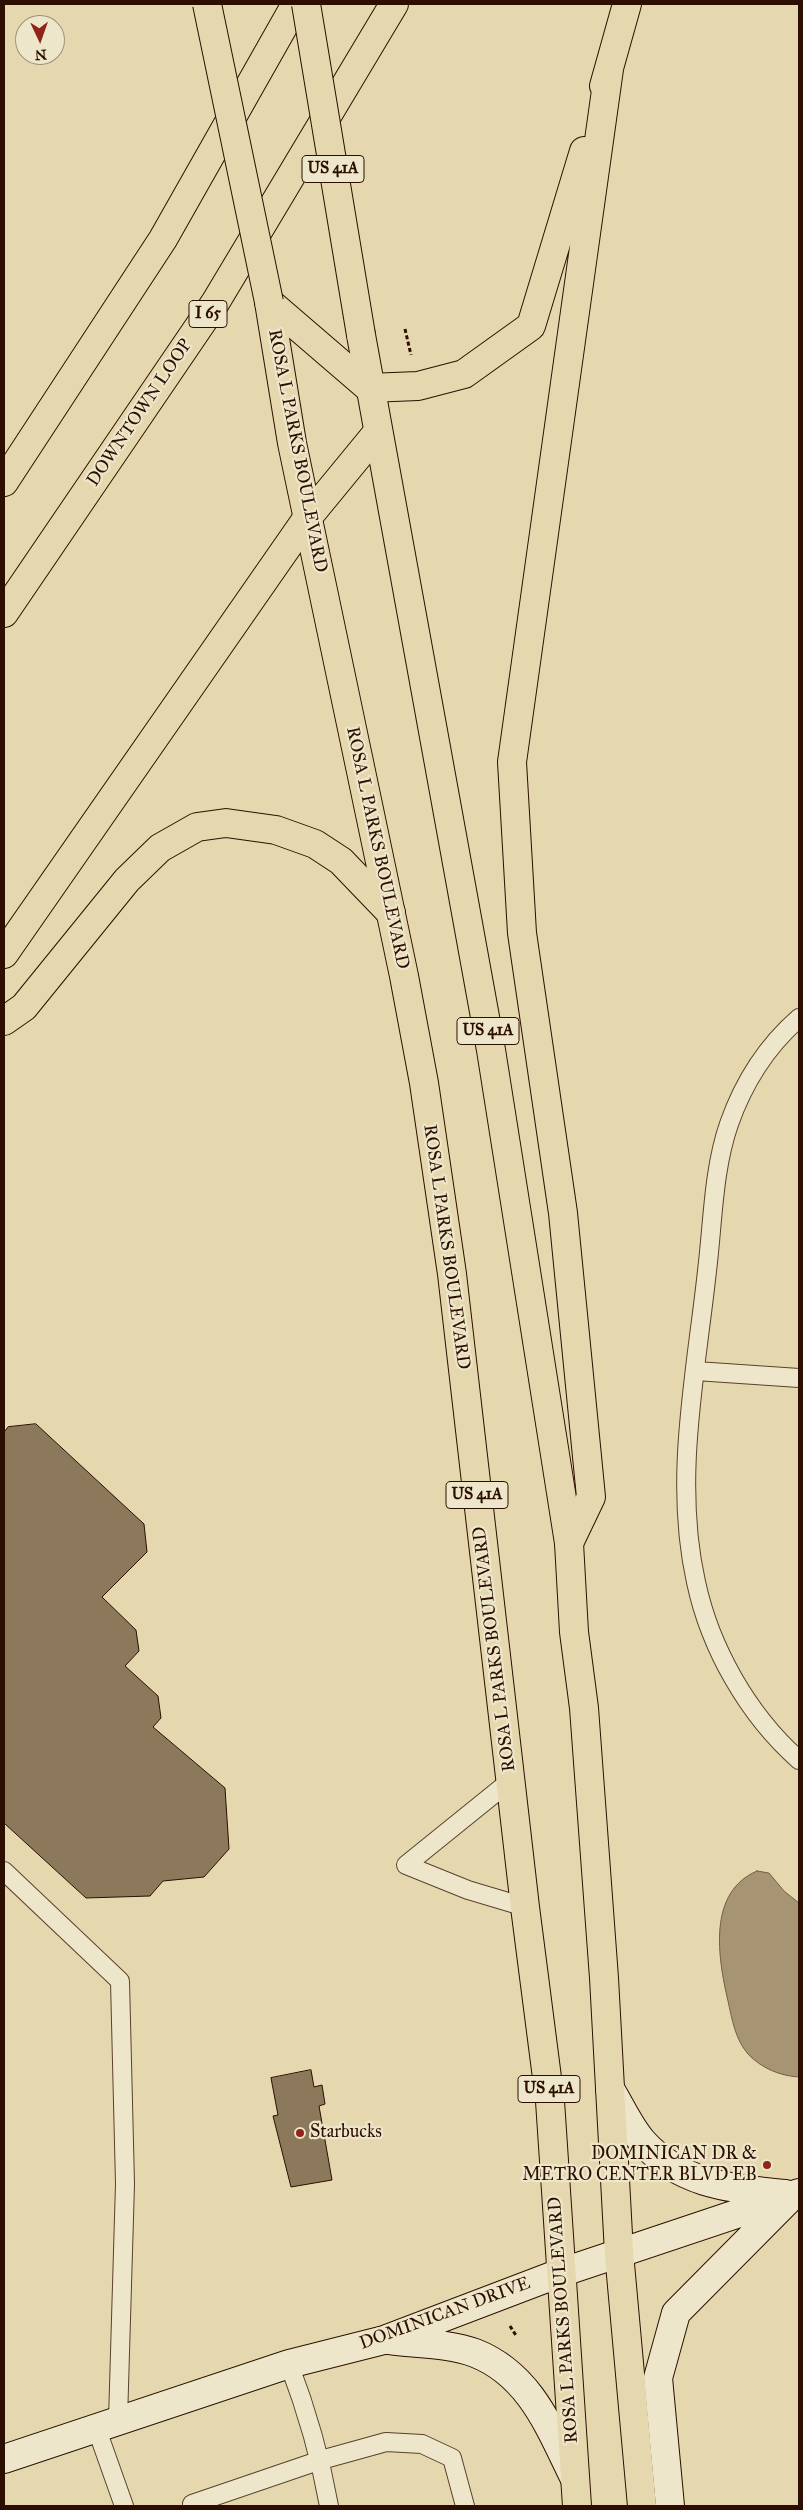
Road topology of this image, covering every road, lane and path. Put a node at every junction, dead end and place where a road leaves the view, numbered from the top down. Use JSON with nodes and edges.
{"nodes":[{"id":1,"x":207,"y":4,"type":"edge"},
{"id":2,"x":296,"y":4,"type":"edge"},
{"id":3,"x":306,"y":4,"type":"edge"},
{"id":4,"x":394,"y":4,"type":"edge"},
{"id":5,"x":626,"y":4,"type":"edge"},
{"id":6,"x":610,"y":69,"type":"junction"},
{"id":7,"x":269,"y":302,"type":"junction"},
{"id":8,"x":370,"y":388,"type":"junction"},
{"id":9,"x":377,"y":433,"type":"junction"},
{"id":10,"x":4,"y":482,"type":"edge"},
{"id":11,"x":308,"y":517,"type":"junction"},
{"id":12,"x":4,"y":613,"type":"edge"},
{"id":13,"x":391,"y":913,"type":"junction"},
{"id":14,"x":4,"y":954,"type":"edge"},
{"id":15,"x":799,"y":1018,"type":"edge"},
{"id":16,"x":4,"y":1021,"type":"edge"},
{"id":17,"x":696,"y":1371,"type":"junction"},
{"id":18,"x":799,"y":1378,"type":"edge"},
{"id":19,"x":569,"y":1543,"type":"junction"},
{"id":20,"x":799,"y":1760,"type":"edge"},
{"id":21,"x":510,"y":1781,"type":"junction"},
{"id":22,"x":4,"y":1871,"type":"edge"},
{"id":23,"x":525,"y":1907,"type":"junction"},
{"id":24,"x":610,"y":2088,"type":"junction"},
{"id":25,"x":796,"y":2194,"type":"edge"},
{"id":26,"x":619,"y":2253,"type":"junction"},
{"id":27,"x":560,"y":2273,"type":"junction"},
{"id":28,"x":384,"y":2340,"type":"junction"},
{"id":29,"x":289,"y":2364,"type":"junction"},
{"id":30,"x":107,"y":2424,"type":"junction"},
{"id":31,"x":4,"y":2459,"type":"edge"},
{"id":32,"x":321,"y":2460,"type":"junction"},
{"id":33,"x":575,"y":2479,"type":"junction"},
{"id":34,"x":192,"y":2504,"type":"dead end"},
{"id":35,"x":124,"y":2506,"type":"edge"},
{"id":36,"x":329,"y":2506,"type":"edge"},
{"id":37,"x":465,"y":2506,"type":"edge"},
{"id":38,"x":576,"y":2506,"type":"edge"},
{"id":39,"x":642,"y":2506,"type":"edge"},
{"id":40,"x":670,"y":2506,"type":"edge"}],
"edges":[{"from":1,"to":7,"type":"main road","name":"ROSA L PARKS BOULEVARD","number":"US 41A","bridge":true},
{"from":2,"to":10,"type":"main road"},
{"from":3,"to":8,"type":"main road","number":"US 41A","bridge":true},
{"from":4,"to":12,"type":"main road","name":"DOWNTOWN LOOP","number":"I 65"},
{"from":5,"to":6,"type":"main road"},
{"from":6,"to":8,"type":"main road"},
{"from":6,"to":19,"type":"main road"},
{"from":7,"to":8,"type":"main road"},
{"from":7,"to":11,"type":"main road","name":"ROSA L PARKS BOULEVARD","number":"US 41A"},
{"from":8,"to":9,"type":"main road","number":"US 41A"},
{"from":9,"to":11,"type":"main road"},
{"from":9,"to":19,"type":"main road","number":"US 41A"},
{"from":11,"to":13,"type":"main road","name":"ROSA L PARKS BOULEVARD","number":"US 41A"},
{"from":11,"to":14,"type":"main road"},
{"from":13,"to":16,"type":"main road"},
{"from":13,"to":21,"type":"main road","name":"ROSA L PARKS BOULEVARD","number":"US 41A"},
{"from":15,"to":17,"type":"lane"},
{"from":17,"to":18,"type":"lane"},
{"from":17,"to":20,"type":"lane"},
{"from":19,"to":24,"type":"main road","number":"US 41A"},
{"from":21,"to":23,"type":"main road","name":"ROSA L PARKS BOULEVARD","number":"US 41A"},
{"from":21,"to":23,"type":"lane"},
{"from":22,"to":30,"type":"lane"},
{"from":23,"to":27,"type":"main road","name":"ROSA L PARKS BOULEVARD","number":"US 41A"},
{"from":24,"to":25,"type":"street"},
{"from":24,"to":26,"type":"main road","number":"US 41A"},
{"from":25,"to":26,"type":"street","name":"DOMINICAN DRIVE"},
{"from":25,"to":40,"type":"street"},
{"from":26,"to":27,"type":"street","name":"DOMINICAN DRIVE"},
{"from":26,"to":39,"type":"main road","number":"US 41A"},
{"from":27,"to":28,"type":"street","name":"DOMINICAN DRIVE"},
{"from":27,"to":33,"type":"main road","name":"ROSA L PARKS BOULEVARD","number":"US 41A"},
{"from":28,"to":29,"type":"street","name":"DOMINICAN DRIVE"},
{"from":28,"to":33,"type":"street"},
{"from":29,"to":30,"type":"street","name":"DOMINICAN DRIVE"},
{"from":29,"to":32,"type":"lane"},
{"from":30,"to":31,"type":"street","name":"DOMINICAN DRIVE"},
{"from":30,"to":35,"type":"lane"},
{"from":32,"to":34,"type":"lane"},
{"from":32,"to":36,"type":"lane"},
{"from":32,"to":37,"type":"lane"},
{"from":33,"to":38,"type":"main road","name":"ROSA L PARKS BOULEVARD","number":"US 41A"}]}
